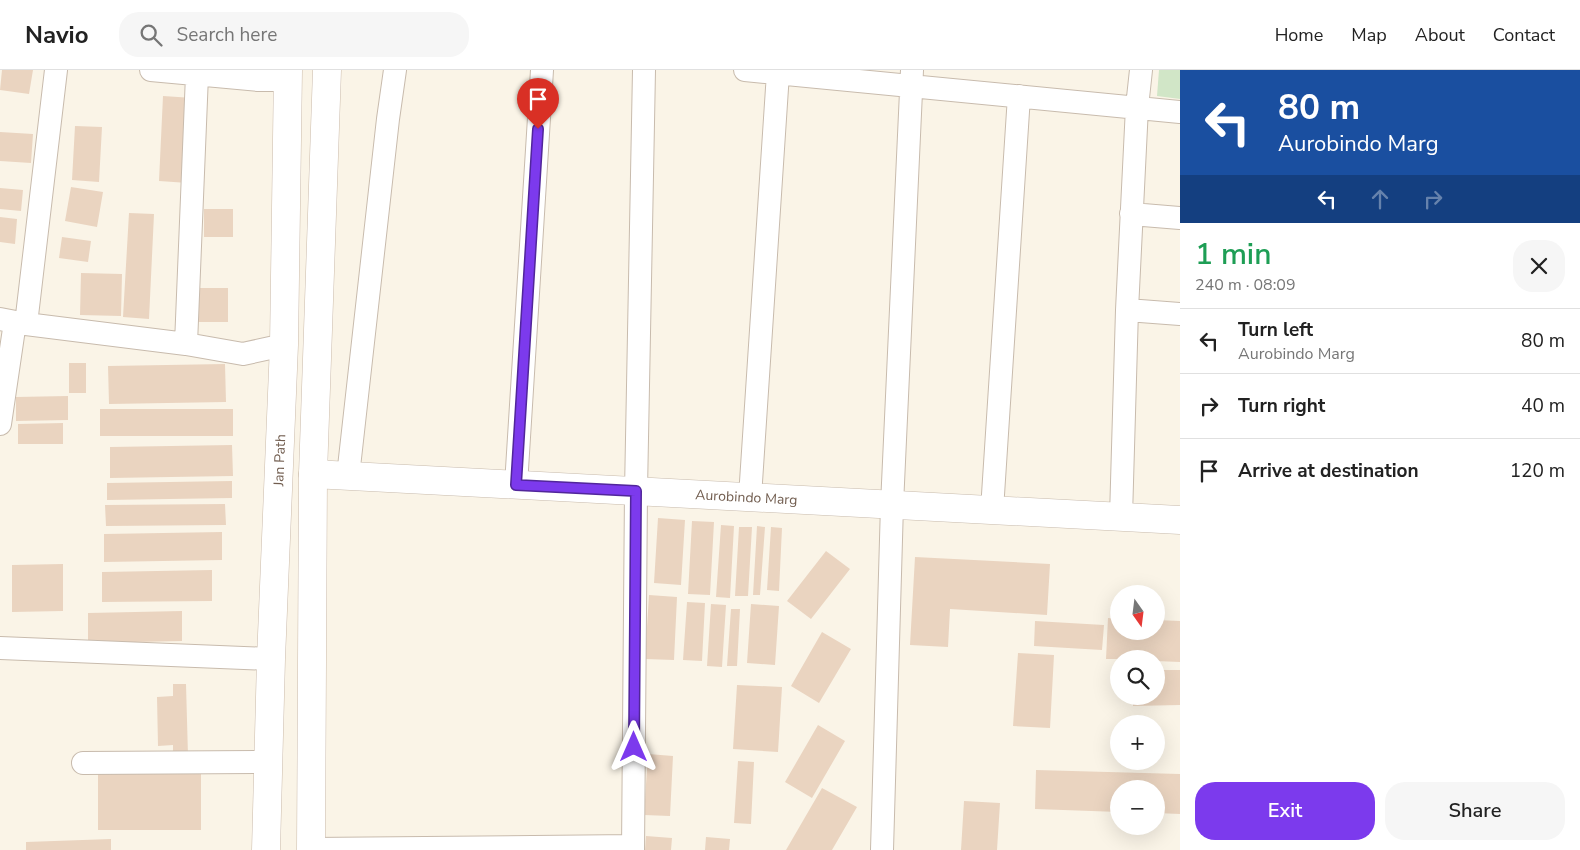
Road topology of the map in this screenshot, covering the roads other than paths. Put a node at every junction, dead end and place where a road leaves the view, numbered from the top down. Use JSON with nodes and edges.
{"nodes":[{"id":1,"x":56,"y":70,"type":"edge"},
{"id":2,"x":151,"y":70,"type":"edge"},
{"id":3,"x":326,"y":70,"type":"edge"},
{"id":4,"x":395,"y":70,"type":"edge"},
{"id":5,"x":542,"y":70,"type":"edge"},
{"id":6,"x":644,"y":70,"type":"edge"},
{"id":7,"x":745,"y":70,"type":"edge"},
{"id":8,"x":1141,"y":70,"type":"edge"},
{"id":9,"x":778,"y":73,"type":"junction"},
{"id":10,"x":197,"y":75,"type":"junction"},
{"id":11,"x":288,"y":75,"type":"edge"},
{"id":12,"x":911,"y":78,"type":"edge"},
{"id":13,"x":1019,"y":96,"type":"junction"},
{"id":14,"x":1137,"y":107,"type":"junction"},
{"id":15,"x":1180,"y":112,"type":"edge"},
{"id":16,"x":1131,"y":214,"type":"junction"},
{"id":17,"x":1180,"y":218,"type":"edge"},
{"id":18,"x":1127,"y":310,"type":"junction"},
{"id":19,"x":1180,"y":314,"type":"edge"},
{"id":20,"x":14,"y":322,"type":"edge"},
{"id":21,"x":186,"y":344,"type":"junction"},
{"id":22,"x":284,"y":345,"type":"junction"},
{"id":23,"x":1,"y":413,"type":"edge"},
{"id":24,"x":313,"y":474,"type":"junction"},
{"id":25,"x":348,"y":476,"type":"junction"},
{"id":26,"x":516,"y":485,"type":"junction"},
{"id":27,"x":636,"y":491,"type":"junction"},
{"id":28,"x":750,"y":497,"type":"junction"},
{"id":29,"x":892,"y":505,"type":"junction"},
{"id":30,"x":992,"y":510,"type":"junction"},
{"id":31,"x":1121,"y":517,"type":"junction"},
{"id":32,"x":1180,"y":520,"type":"edge"},
{"id":33,"x":0,"y":648,"type":"edge"},
{"id":34,"x":271,"y":659,"type":"junction"},
{"id":35,"x":267,"y":762,"type":"junction"},
{"id":36,"x":82,"y":763,"type":"dead end"},
{"id":37,"x":633,"y":848,"type":"edge"},
{"id":38,"x":311,"y":849,"type":"edge"},
{"id":39,"x":266,"y":850,"type":"edge"},
{"id":40,"x":882,"y":850,"type":"edge"}],
"edges":[{"from":1,"to":20,"type":"street"},
{"from":2,"to":10,"type":"street"},
{"from":3,"to":24,"type":"main road"},
{"from":4,"to":25,"type":"street"},
{"from":5,"to":26,"type":"street"},
{"from":6,"to":27,"type":"street"},
{"from":7,"to":9,"type":"street"},
{"from":8,"to":14,"type":"street"},
{"from":9,"to":12,"type":"street"},
{"from":9,"to":28,"type":"street"},
{"from":10,"to":11,"type":"street"},
{"from":10,"to":21,"type":"street"},
{"from":11,"to":22,"type":"main road","name":"Jan Path"},
{"from":12,"to":13,"type":"street"},
{"from":12,"to":29,"type":"street"},
{"from":13,"to":14,"type":"street"},
{"from":13,"to":30,"type":"street"},
{"from":14,"to":15,"type":"street"},
{"from":14,"to":16,"type":"street"},
{"from":16,"to":17,"type":"street"},
{"from":16,"to":18,"type":"street"},
{"from":18,"to":19,"type":"street"},
{"from":18,"to":31,"type":"street"},
{"from":20,"to":21,"type":"street"},
{"from":20,"to":23,"type":"street"},
{"from":21,"to":22,"type":"street"},
{"from":22,"to":34,"type":"main road","name":"Jan Path"},
{"from":24,"to":25,"type":"main road","name":"Aurobindo Marg"},
{"from":24,"to":38,"type":"main road"},
{"from":25,"to":26,"type":"main road","name":"Aurobindo Marg"},
{"from":26,"to":27,"type":"main road","name":"Aurobindo Marg"},
{"from":27,"to":28,"type":"main road","name":"Aurobindo Marg"},
{"from":27,"to":37,"type":"street"},
{"from":28,"to":29,"type":"main road","name":"Aurobindo Marg"},
{"from":29,"to":30,"type":"main road","name":"Aurobindo Marg"},
{"from":29,"to":40,"type":"street"},
{"from":30,"to":31,"type":"main road","name":"Aurobindo Marg"},
{"from":31,"to":32,"type":"main road","name":"Aurobindo Marg"},
{"from":33,"to":34,"type":"street"},
{"from":34,"to":35,"type":"main road","name":"Jan Path"},
{"from":35,"to":36,"type":"street"},
{"from":35,"to":39,"type":"main road","name":"Jan Path"},
{"from":37,"to":38,"type":"street"}]}
